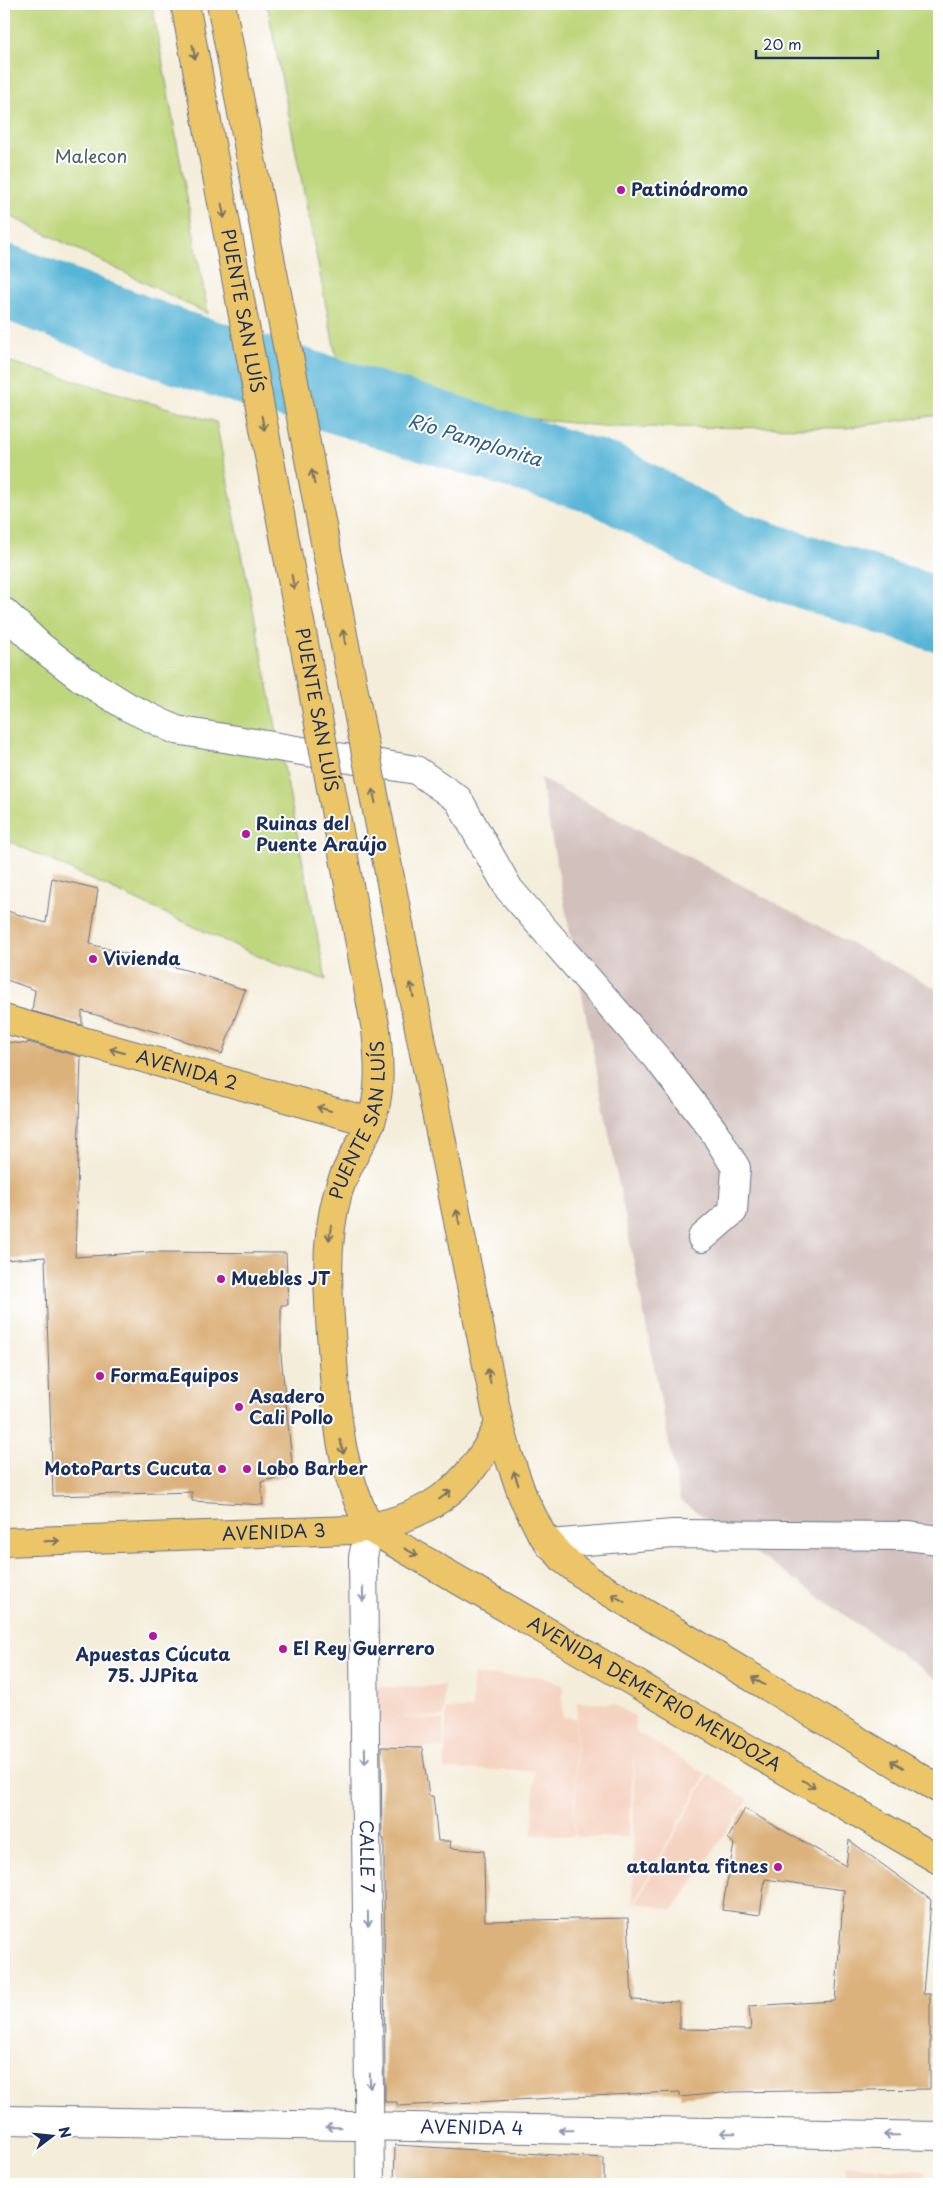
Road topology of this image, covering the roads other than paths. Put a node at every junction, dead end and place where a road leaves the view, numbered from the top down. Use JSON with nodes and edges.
{"nodes":[{"id":1,"x":185,"y":4,"type":"edge"},
{"id":2,"x":222,"y":4,"type":"edge"},
{"id":3,"x":4,"y":612,"type":"edge"},
{"id":4,"x":4,"y":1019,"type":"edge"},
{"id":5,"x":370,"y":1122,"type":"junction"},
{"id":6,"x":702,"y":1238,"type":"dead end"},
{"id":7,"x":499,"y":1424,"type":"junction"},
{"id":8,"x":369,"y":1528,"type":"junction"},
{"id":9,"x":939,"y":1540,"type":"edge"},
{"id":10,"x":4,"y":1542,"type":"edge"},
{"id":11,"x":549,"y":1544,"type":"junction"},
{"id":12,"x":939,"y":1789,"type":"edge"},
{"id":13,"x":939,"y":1860,"type":"edge"},
{"id":14,"x":4,"y":2120,"type":"edge"},
{"id":15,"x":370,"y":2127,"type":"junction"},
{"id":16,"x":939,"y":2136,"type":"edge"},
{"id":17,"x":370,"y":2184,"type":"edge"}],
"edges":[{"from":1,"to":5,"type":"main road","name":"PUENTE SAN LUÍS","one_way":true,"bridge":true},
{"from":7,"to":2,"type":"main road","one_way":true,"bridge":true},
{"from":3,"to":6,"type":"street"},
{"from":5,"to":4,"type":"main road","name":"AVENIDA 2","one_way":true},
{"from":5,"to":8,"type":"main road","name":"PUENTE SAN LUÍS","one_way":true},
{"from":8,"to":7,"type":"main road","name":"AVENIDA 3","one_way":true},
{"from":11,"to":7,"type":"main road","one_way":true},
{"from":10,"to":8,"type":"main road","name":"AVENIDA 3","one_way":true},
{"from":8,"to":13,"type":"main road","name":"AVENIDA DEMETRIO MENDOZA","one_way":true},
{"from":8,"to":15,"type":"street","name":"CALLE 7","one_way":true},
{"from":9,"to":11,"type":"street"},
{"from":12,"to":11,"type":"main road","one_way":true},
{"from":15,"to":14,"type":"street","name":"AVENIDA 4","one_way":true},
{"from":16,"to":15,"type":"street","name":"AVENIDA 4","one_way":true},
{"from":15,"to":17,"type":"street","name":"CALLE 7"}]}
